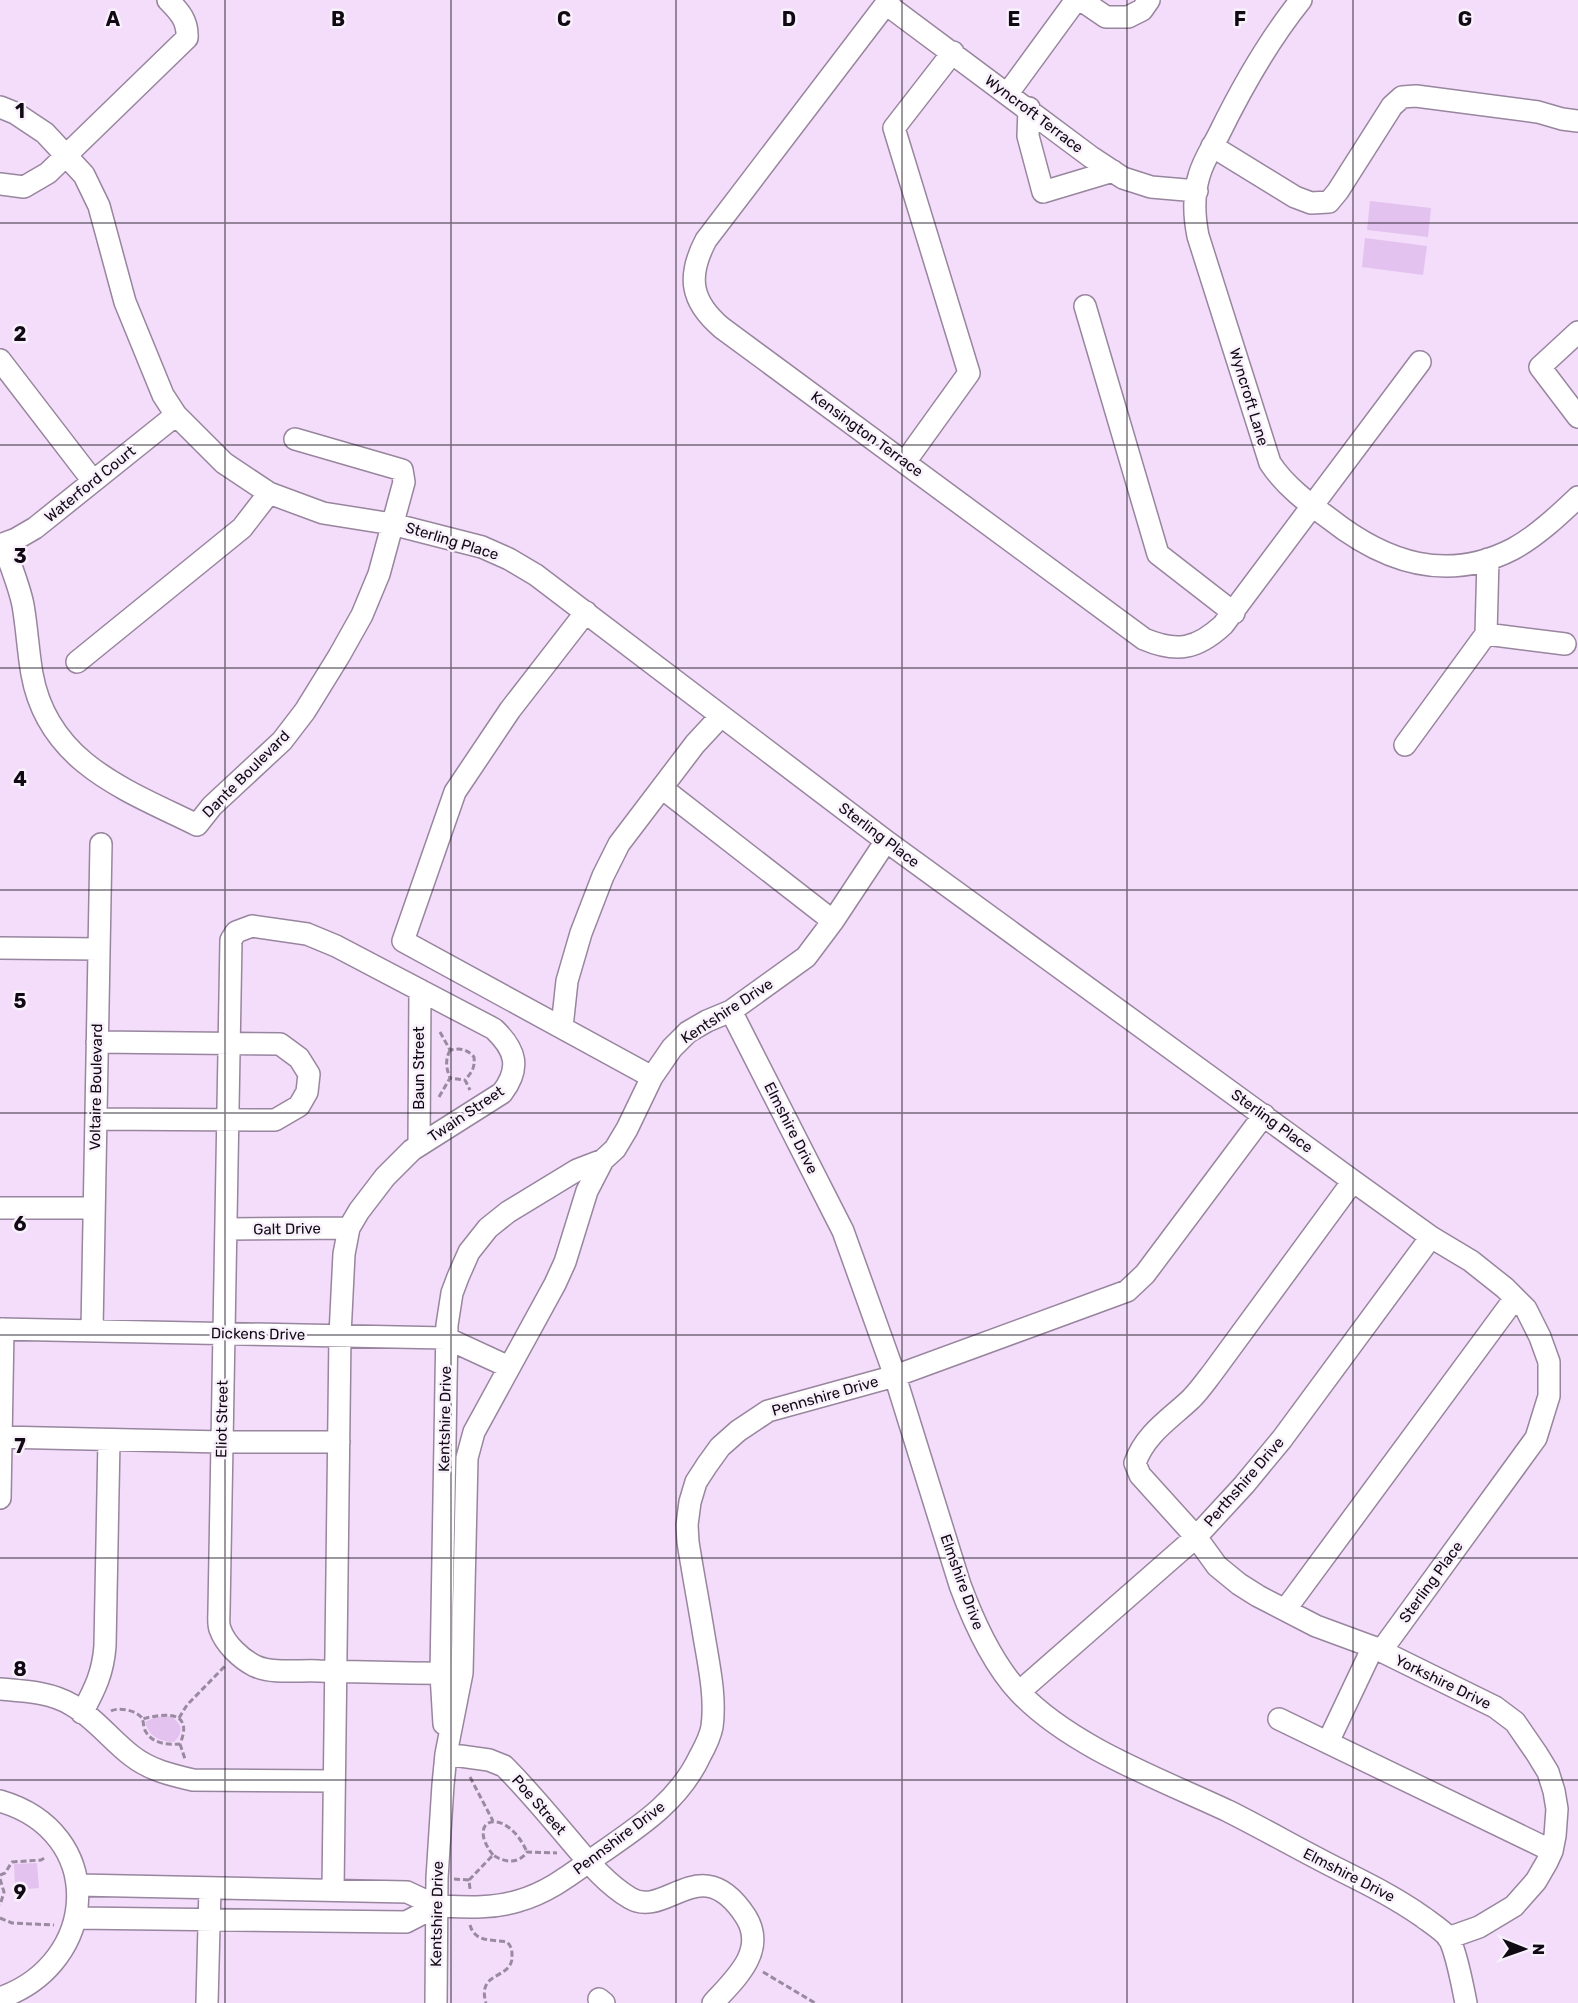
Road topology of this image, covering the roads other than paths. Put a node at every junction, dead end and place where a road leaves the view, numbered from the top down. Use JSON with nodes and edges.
{"nodes":[{"id":1,"x":168,"y":0,"type":"edge"},
{"id":2,"x":1076,"y":0,"type":"edge"},
{"id":3,"x":1081,"y":0,"type":"edge"},
{"id":4,"x":1149,"y":0,"type":"edge"},
{"id":5,"x":1301,"y":0,"type":"edge"},
{"id":6,"x":887,"y":2,"type":"edge"},
{"id":7,"x":952,"y":52,"type":"junction"},
{"id":8,"x":1008,"y":93,"type":"junction"},
{"id":9,"x":0,"y":107,"type":"edge"},
{"id":10,"x":1029,"y":108,"type":"junction"},
{"id":11,"x":1578,"y":122,"type":"edge"},
{"id":12,"x":1212,"y":146,"type":"junction"},
{"id":13,"x":67,"y":155,"type":"junction"},
{"id":14,"x":1113,"y":171,"type":"junction"},
{"id":15,"x":0,"y":184,"type":"edge"},
{"id":16,"x":1197,"y":191,"type":"junction"},
{"id":17,"x":1084,"y":306,"type":"dead end"},
{"id":18,"x":1578,"y":332,"type":"edge"},
{"id":19,"x":0,"y":360,"type":"edge"},
{"id":20,"x":1420,"y":362,"type":"dead end"},
{"id":21,"x":176,"y":415,"type":"junction"},
{"id":22,"x":1578,"y":417,"type":"edge"},
{"id":23,"x":295,"y":439,"type":"dead end"},
{"id":24,"x":905,"y":462,"type":"junction"},
{"id":25,"x":93,"y":482,"type":"junction"},
{"id":26,"x":269,"y":493,"type":"junction"},
{"id":27,"x":1578,"y":497,"type":"edge"},
{"id":28,"x":1312,"y":505,"type":"junction"},
{"id":29,"x":392,"y":524,"type":"junction"},
{"id":30,"x":1,"y":545,"type":"edge"},
{"id":31,"x":1488,"y":559,"type":"junction"},
{"id":32,"x":586,"y":612,"type":"junction"},
{"id":33,"x":1234,"y":613,"type":"junction"},
{"id":34,"x":1486,"y":634,"type":"junction"},
{"id":35,"x":1565,"y":644,"type":"dead end"},
{"id":36,"x":76,"y":662,"type":"dead end"},
{"id":37,"x":721,"y":716,"type":"junction"},
{"id":38,"x":1405,"y":745,"type":"dead end"},
{"id":39,"x":662,"y":788,"type":"junction"},
{"id":40,"x":886,"y":841,"type":"junction"},
{"id":41,"x":101,"y":844,"type":"dead end"},
{"id":42,"x":833,"y":921,"type":"junction"},
{"id":43,"x":0,"y":948,"type":"edge"},
{"id":44,"x":99,"y":949,"type":"junction"},
{"id":45,"x":231,"y":950,"type":"joint"},
{"id":46,"x":420,"y":990,"type":"junction"},
{"id":47,"x":731,"y":1011,"type":"junction"},
{"id":48,"x":562,"y":1027,"type":"junction"},
{"id":49,"x":97,"y":1042,"type":"junction"},
{"id":50,"x":229,"y":1042,"type":"junction"},
{"id":51,"x":652,"y":1077,"type":"junction"},
{"id":52,"x":1264,"y":1115,"type":"junction"},
{"id":53,"x":96,"y":1119,"type":"junction"},
{"id":54,"x":228,"y":1120,"type":"junction"},
{"id":55,"x":419,"y":1146,"type":"junction"},
{"id":56,"x":603,"y":1161,"type":"junction"},
{"id":57,"x":1353,"y":1181,"type":"junction"},
{"id":58,"x":0,"y":1208,"type":"edge"},
{"id":59,"x":94,"y":1208,"type":"junction"},
{"id":60,"x":349,"y":1228,"type":"junction"},
{"id":61,"x":226,"y":1229,"type":"junction"},
{"id":62,"x":1431,"y":1237,"type":"junction"},
{"id":63,"x":1515,"y":1298,"type":"junction"},
{"id":64,"x":2,"y":1329,"type":"edge"},
{"id":65,"x":92,"y":1330,"type":"junction"},
{"id":66,"x":224,"y":1333,"type":"junction"},
{"id":67,"x":340,"y":1335,"type":"junction"},
{"id":68,"x":446,"y":1338,"type":"junction"},
{"id":69,"x":509,"y":1367,"type":"junction"},
{"id":70,"x":895,"y":1376,"type":"junction"},
{"id":71,"x":1,"y":1437,"type":"edge"},
{"id":72,"x":109,"y":1440,"type":"junction"},
{"id":73,"x":222,"y":1442,"type":"junction"},
{"id":74,"x":339,"y":1442,"type":"junction"},
{"id":75,"x":0,"y":1498,"type":"edge"},
{"id":76,"x":1196,"y":1536,"type":"junction"},
{"id":77,"x":1285,"y":1610,"type":"junction"},
{"id":78,"x":1377,"y":1649,"type":"junction"},
{"id":79,"x":335,"y":1671,"type":"junction"},
{"id":80,"x":462,"y":1673,"type":"junction"},
{"id":81,"x":441,"y":1674,"type":"junction"},
{"id":82,"x":0,"y":1689,"type":"edge"},
{"id":83,"x":1019,"y":1692,"type":"junction"},
{"id":84,"x":82,"y":1713,"type":"junction"},
{"id":85,"x":1279,"y":1719,"type":"dead end"},
{"id":86,"x":1328,"y":1742,"type":"junction"},
{"id":87,"x":446,"y":1754,"type":"junction"},
{"id":88,"x":334,"y":1781,"type":"junction"},
{"id":89,"x":0,"y":1801,"type":"edge"},
{"id":90,"x":1552,"y":1851,"type":"junction"},
{"id":91,"x":581,"y":1854,"type":"junction"},
{"id":92,"x":78,"y":1885,"type":"junction"},
{"id":93,"x":210,"y":1888,"type":"junction"},
{"id":94,"x":333,"y":1890,"type":"junction"},
{"id":95,"x":437,"y":1906,"type":"junction"},
{"id":96,"x":209,"y":1919,"type":"junction"},
{"id":97,"x":74,"y":1924,"type":"junction"},
{"id":98,"x":1448,"y":1938,"type":"junction"},
{"id":99,"x":0,"y":1998,"type":"edge"},
{"id":100,"x":207,"y":2003,"type":"edge"},
{"id":101,"x":436,"y":2003,"type":"edge"},
{"id":102,"x":713,"y":2003,"type":"edge"},
{"id":103,"x":1466,"y":2003,"type":"edge"}],
"edges":[{"from":1,"to":13,"type":"street"},
{"from":2,"to":8,"type":"street"},
{"from":3,"to":4,"type":"street"},
{"from":5,"to":12,"type":"street","name":"Wyncroft Lane"},
{"from":6,"to":7,"type":"street","name":"Wyncroft Terrace"},
{"from":6,"to":24,"type":"street","name":"Kensington Terrace"},
{"from":7,"to":8,"type":"street","name":"Wyncroft Terrace"},
{"from":7,"to":24,"type":"street"},
{"from":8,"to":10,"type":"street","name":"Wyncroft Terrace"},
{"from":9,"to":13,"type":"street","name":"Sterling Place"},
{"from":10,"to":14,"type":"street","name":"Wyncroft Terrace"},
{"from":10,"to":14,"type":"street"},
{"from":11,"to":12,"type":"street"},
{"from":12,"to":16,"type":"street","name":"Wyncroft Lane"},
{"from":13,"to":15,"type":"street"},
{"from":13,"to":21,"type":"street","name":"Sterling Place"},
{"from":14,"to":16,"type":"street","name":"Wyncroft Terrace"},
{"from":16,"to":28,"type":"street","name":"Wyncroft Lane"},
{"from":17,"to":33,"type":"street"},
{"from":18,"to":22,"type":"street"},
{"from":19,"to":25,"type":"street"},
{"from":20,"to":28,"type":"street","name":"Kensington Terrace"},
{"from":21,"to":25,"type":"street","name":"Waterford Court"},
{"from":21,"to":26,"type":"street","name":"Sterling Place"},
{"from":23,"to":29,"type":"street"},
{"from":24,"to":33,"type":"street","name":"Kensington Terrace"},
{"from":25,"to":30,"type":"street","name":"Waterford Court"},
{"from":26,"to":29,"type":"street","name":"Sterling Place"},
{"from":26,"to":36,"type":"street"},
{"from":27,"to":31,"type":"street","name":"Wyncroft Lane"},
{"from":28,"to":31,"type":"street","name":"Wyncroft Lane"},
{"from":28,"to":33,"type":"street","name":"Kensington Terrace"},
{"from":29,"to":30,"type":"street","name":"Dante Boulevard"},
{"from":29,"to":32,"type":"street","name":"Sterling Place"},
{"from":31,"to":34,"type":"street"},
{"from":32,"to":37,"type":"street","name":"Sterling Place"},
{"from":32,"to":48,"type":"street"},
{"from":34,"to":35,"type":"street"},
{"from":34,"to":38,"type":"street"},
{"from":37,"to":39,"type":"street"},
{"from":37,"to":40,"type":"street","name":"Sterling Place"},
{"from":39,"to":42,"type":"street"},
{"from":39,"to":48,"type":"street"},
{"from":40,"to":42,"type":"street","name":"Kentshire Drive"},
{"from":40,"to":52,"type":"street","name":"Sterling Place"},
{"from":41,"to":44,"type":"street","name":"Voltaire Boulevard"},
{"from":42,"to":47,"type":"street","name":"Kentshire Drive"},
{"from":43,"to":44,"type":"street"},
{"from":44,"to":49,"type":"street","name":"Voltaire Boulevard"},
{"from":45,"to":46,"type":"street","name":"Twain Street"},
{"from":45,"to":50,"type":"street","name":"Eliot Street"},
{"from":46,"to":55,"type":"street","name":"Baun Street"},
{"from":46,"to":55,"type":"street","name":"Twain Street"},
{"from":47,"to":51,"type":"street","name":"Kentshire Drive"},
{"from":47,"to":70,"type":"street","name":"Elmshire Drive"},
{"from":48,"to":51,"type":"street"},
{"from":49,"to":50,"type":"street"},
{"from":49,"to":53,"type":"street","name":"Voltaire Boulevard"},
{"from":50,"to":54,"type":"street","name":"Eliot Street"},
{"from":50,"to":54,"type":"street"},
{"from":51,"to":56,"type":"street","name":"Kentshire Drive"},
{"from":52,"to":57,"type":"street","name":"Sterling Place"},
{"from":52,"to":70,"type":"street","name":"Pennshire Drive"},
{"from":53,"to":54,"type":"street"},
{"from":53,"to":59,"type":"street","name":"Voltaire Boulevard"},
{"from":54,"to":61,"type":"street","name":"Eliot Street"},
{"from":55,"to":60,"type":"street","name":"Twain Street"},
{"from":56,"to":68,"type":"street","name":"Kentshire Drive"},
{"from":56,"to":69,"type":"street","name":"Kentshire Drive"},
{"from":57,"to":62,"type":"street","name":"Sterling Place"},
{"from":57,"to":76,"type":"street","name":"Yorkshire Drive"},
{"from":58,"to":59,"type":"street"},
{"from":59,"to":65,"type":"street","name":"Voltaire Boulevard"},
{"from":60,"to":61,"type":"street","name":"Galt Drive"},
{"from":60,"to":67,"type":"street","name":"Twain Street"},
{"from":61,"to":66,"type":"street","name":"Eliot Street"},
{"from":62,"to":63,"type":"street","name":"Sterling Place"},
{"from":62,"to":76,"type":"street","name":"Perthshire Drive"},
{"from":63,"to":77,"type":"street"},
{"from":63,"to":78,"type":"street","name":"Sterling Place"},
{"from":64,"to":65,"type":"street","name":"Dickens Drive"},
{"from":64,"to":71,"type":"street"},
{"from":65,"to":66,"type":"street","name":"Dickens Drive"},
{"from":66,"to":67,"type":"street","name":"Dickens Drive"},
{"from":66,"to":73,"type":"street","name":"Eliot Street"},
{"from":67,"to":68,"type":"street","name":"Dickens Drive"},
{"from":67,"to":74,"type":"street","name":"Twain Street"},
{"from":68,"to":69,"type":"street","name":"Dickens Drive"},
{"from":68,"to":81,"type":"street","name":"Kentshire Drive"},
{"from":69,"to":80,"type":"street","name":"Kentshire Drive"},
{"from":70,"to":83,"type":"street","name":"Elmshire Drive"},
{"from":70,"to":91,"type":"street","name":"Pennshire Drive"},
{"from":71,"to":72,"type":"street"},
{"from":71,"to":75,"type":"street"},
{"from":72,"to":73,"type":"street"},
{"from":72,"to":84,"type":"street"},
{"from":73,"to":74,"type":"street"},
{"from":73,"to":79,"type":"street","name":"Eliot Street"},
{"from":74,"to":79,"type":"street","name":"Twain Street"},
{"from":76,"to":77,"type":"street","name":"Yorkshire Drive"},
{"from":76,"to":83,"type":"street","name":"Perthshire Drive"},
{"from":77,"to":78,"type":"street","name":"Yorkshire Drive"},
{"from":78,"to":86,"type":"street","name":"Sterling Place"},
{"from":78,"to":90,"type":"street","name":"Yorkshire Drive"},
{"from":79,"to":81,"type":"street","name":"Eliot Street"},
{"from":79,"to":88,"type":"street","name":"Twain Street"},
{"from":80,"to":81,"type":"street","name":"Eliot Street"},
{"from":80,"to":87,"type":"street","name":"Kentshire Drive"},
{"from":81,"to":87,"type":"street","name":"Kentshire Drive"},
{"from":82,"to":84,"type":"street"},
{"from":83,"to":98,"type":"street","name":"Elmshire Drive"},
{"from":84,"to":88,"type":"street"},
{"from":85,"to":86,"type":"street"},
{"from":86,"to":90,"type":"street"},
{"from":87,"to":91,"type":"street","name":"Poe Street"},
{"from":87,"to":95,"type":"street","name":"Kentshire Drive"},
{"from":88,"to":94,"type":"street","name":"Twain Street"},
{"from":89,"to":92,"type":"street"},
{"from":90,"to":98,"type":"street","name":"Yorkshire Drive"},
{"from":91,"to":95,"type":"street","name":"Pennshire Drive"},
{"from":91,"to":102,"type":"street","name":"Poe Street"},
{"from":92,"to":93,"type":"street","name":"Pennshire Drive"},
{"from":92,"to":97,"type":"street"},
{"from":93,"to":94,"type":"street","name":"Pennshire Drive"},
{"from":93,"to":96,"type":"street"},
{"from":94,"to":95,"type":"street","name":"Pennshire Drive"},
{"from":95,"to":96,"type":"street","name":"Pennshire Drive"},
{"from":95,"to":101,"type":"street","name":"Kentshire Drive"},
{"from":96,"to":97,"type":"street","name":"Pennshire Drive"},
{"from":96,"to":100,"type":"street"},
{"from":97,"to":99,"type":"street"},
{"from":98,"to":103,"type":"street"}]}
